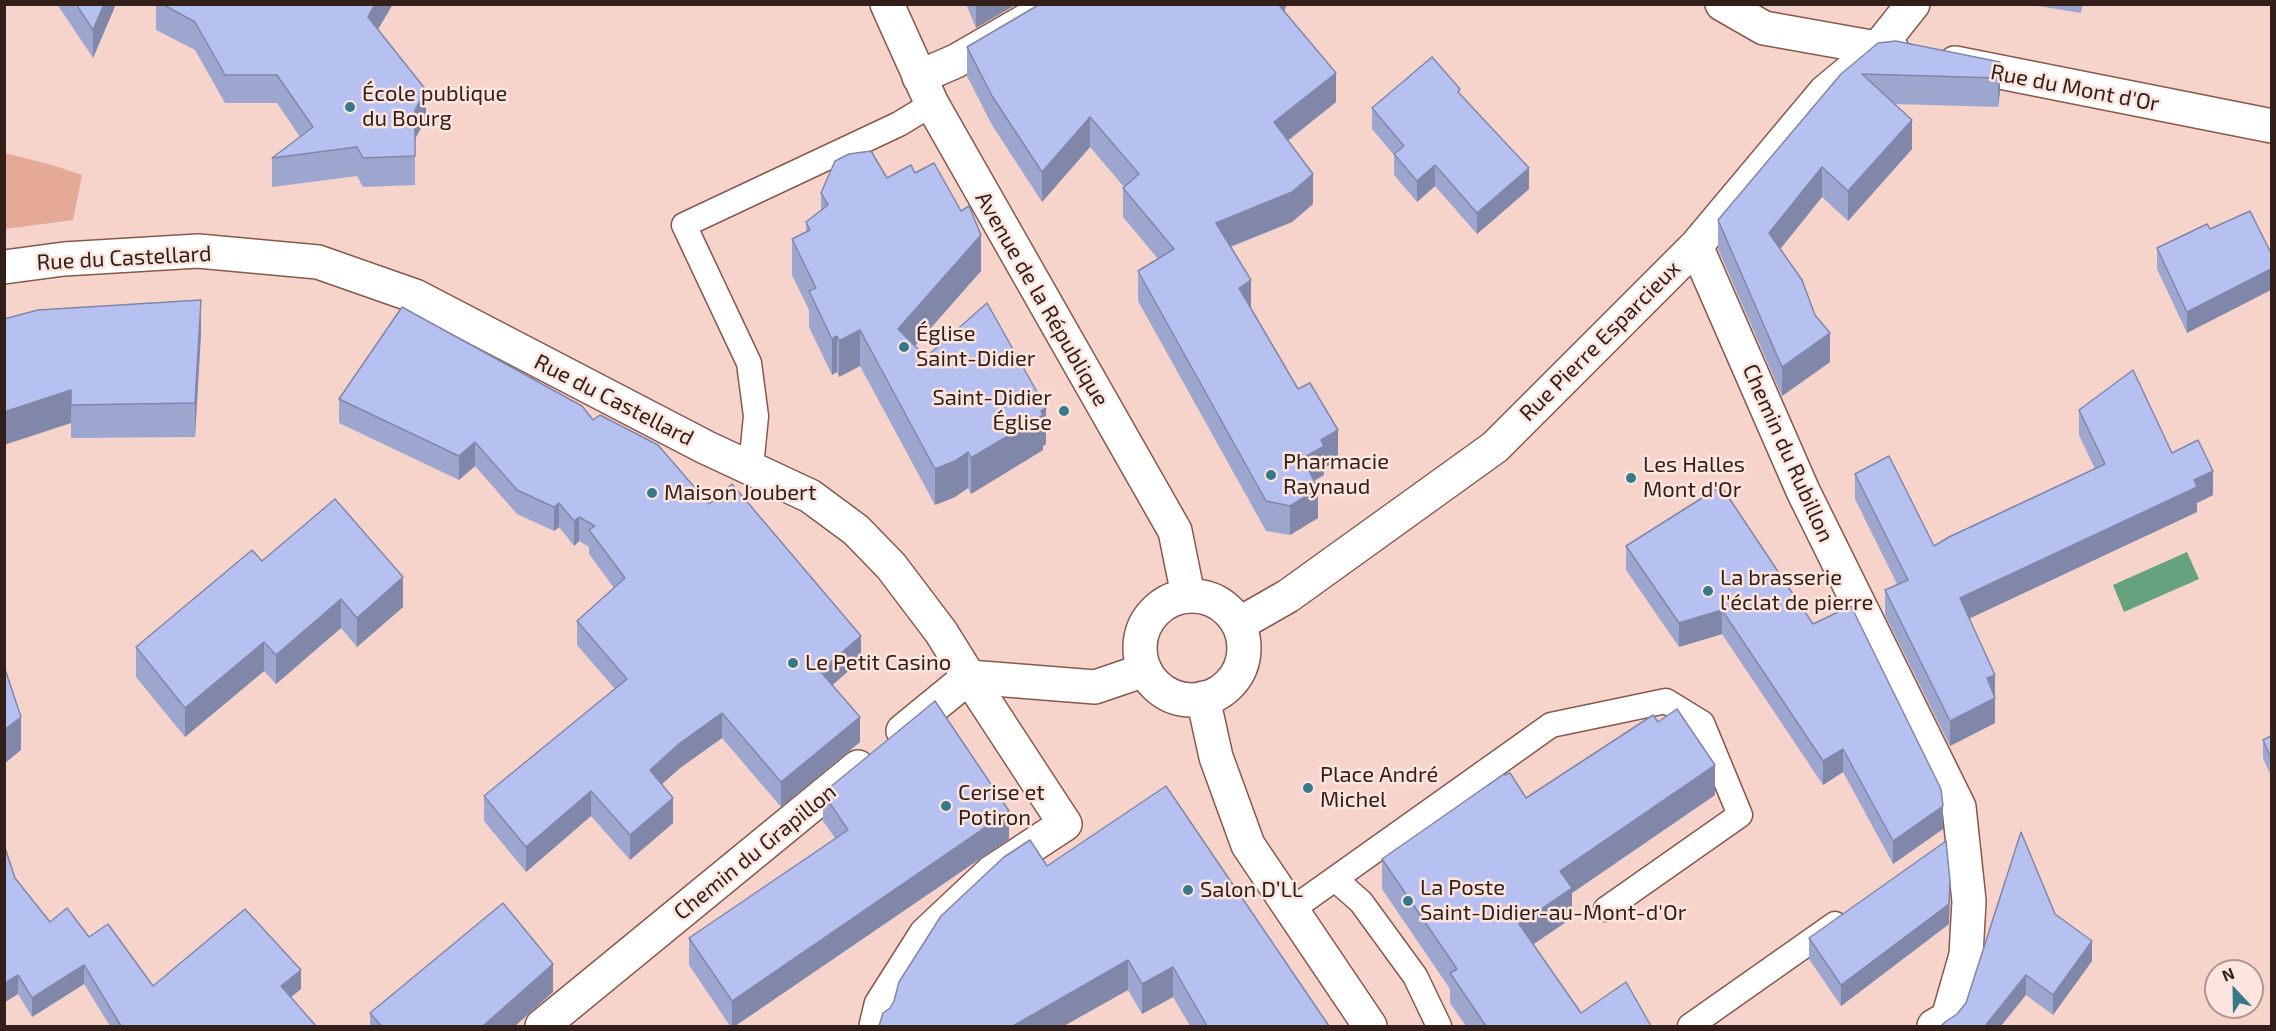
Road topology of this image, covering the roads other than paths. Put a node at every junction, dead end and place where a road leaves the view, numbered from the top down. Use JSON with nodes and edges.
{"nodes":[{"id":1,"x":887,"y":4,"type":"edge"},
{"id":2,"x":1055,"y":4,"type":"edge"},
{"id":3,"x":1722,"y":4,"type":"edge"},
{"id":4,"x":1913,"y":4,"type":"edge"},
{"id":5,"x":1878,"y":48,"type":"junction"},
{"id":6,"x":925,"y":91,"type":"junction"},
{"id":7,"x":2271,"y":126,"type":"edge"},
{"id":8,"x":1696,"y":246,"type":"junction"},
{"id":9,"x":4,"y":267,"type":"edge"},
{"id":10,"x":751,"y":467,"type":"junction"},
{"id":11,"x":1188,"y":595,"type":"junction"},
{"id":12,"x":1239,"y":624,"type":"junction"},
{"id":13,"x":1145,"y":670,"type":"junction"},
{"id":14,"x":969,"y":677,"type":"junction"},
{"id":15,"x":1203,"y":698,"type":"junction"},
{"id":16,"x":1335,"y":879,"type":"junction"},
{"id":17,"x":1606,"y":909,"type":"dead end"},
{"id":18,"x":1855,"y":909,"type":"edge"},
{"id":19,"x":1291,"y":910,"type":"junction"},
{"id":20,"x":542,"y":1026,"type":"edge"},
{"id":21,"x":876,"y":1026,"type":"edge"},
{"id":22,"x":1370,"y":1026,"type":"edge"},
{"id":23,"x":1439,"y":1026,"type":"edge"},
{"id":24,"x":1690,"y":1026,"type":"edge"},
{"id":25,"x":1934,"y":1026,"type":"edge"}],
"edges":[{"from":1,"to":6,"type":"street","name":"Avenue de la République"},
{"from":2,"to":6,"type":"street"},
{"from":3,"to":5,"type":"street","name":"Rue du Mont d'Or"},
{"from":4,"to":5,"type":"street","name":"Rue Pierre Esparcieux"},
{"from":5,"to":7,"type":"street","name":"Rue du Mont d'Or"},
{"from":5,"to":8,"type":"street","name":"Rue Pierre Esparcieux"},
{"from":6,"to":10,"type":"lane"},
{"from":6,"to":11,"type":"street","name":"Avenue de la République"},
{"from":8,"to":12,"type":"street","name":"Rue Pierre Esparcieux"},
{"from":8,"to":25,"type":"street","name":"Chemin du Rubillon"},
{"from":9,"to":10,"type":"street","name":"Rue du Castellard"},
{"from":10,"to":14,"type":"street","name":"Rue du Castellard"},
{"from":11,"to":12,"type":"street"},
{"from":11,"to":13,"type":"street"},
{"from":12,"to":15,"type":"street"},
{"from":13,"to":14,"type":"street"},
{"from":13,"to":15,"type":"street"},
{"from":14,"to":20,"type":"street","name":"Chemin du Grapillon"},
{"from":14,"to":21,"type":"street","name":"Rue du Castellard"},
{"from":15,"to":19,"type":"street"},
{"from":16,"to":17,"type":"lane"},
{"from":16,"to":19,"type":"lane"},
{"from":16,"to":23,"type":"lane"},
{"from":18,"to":24,"type":"lane"},
{"from":19,"to":22,"type":"street"}]}
